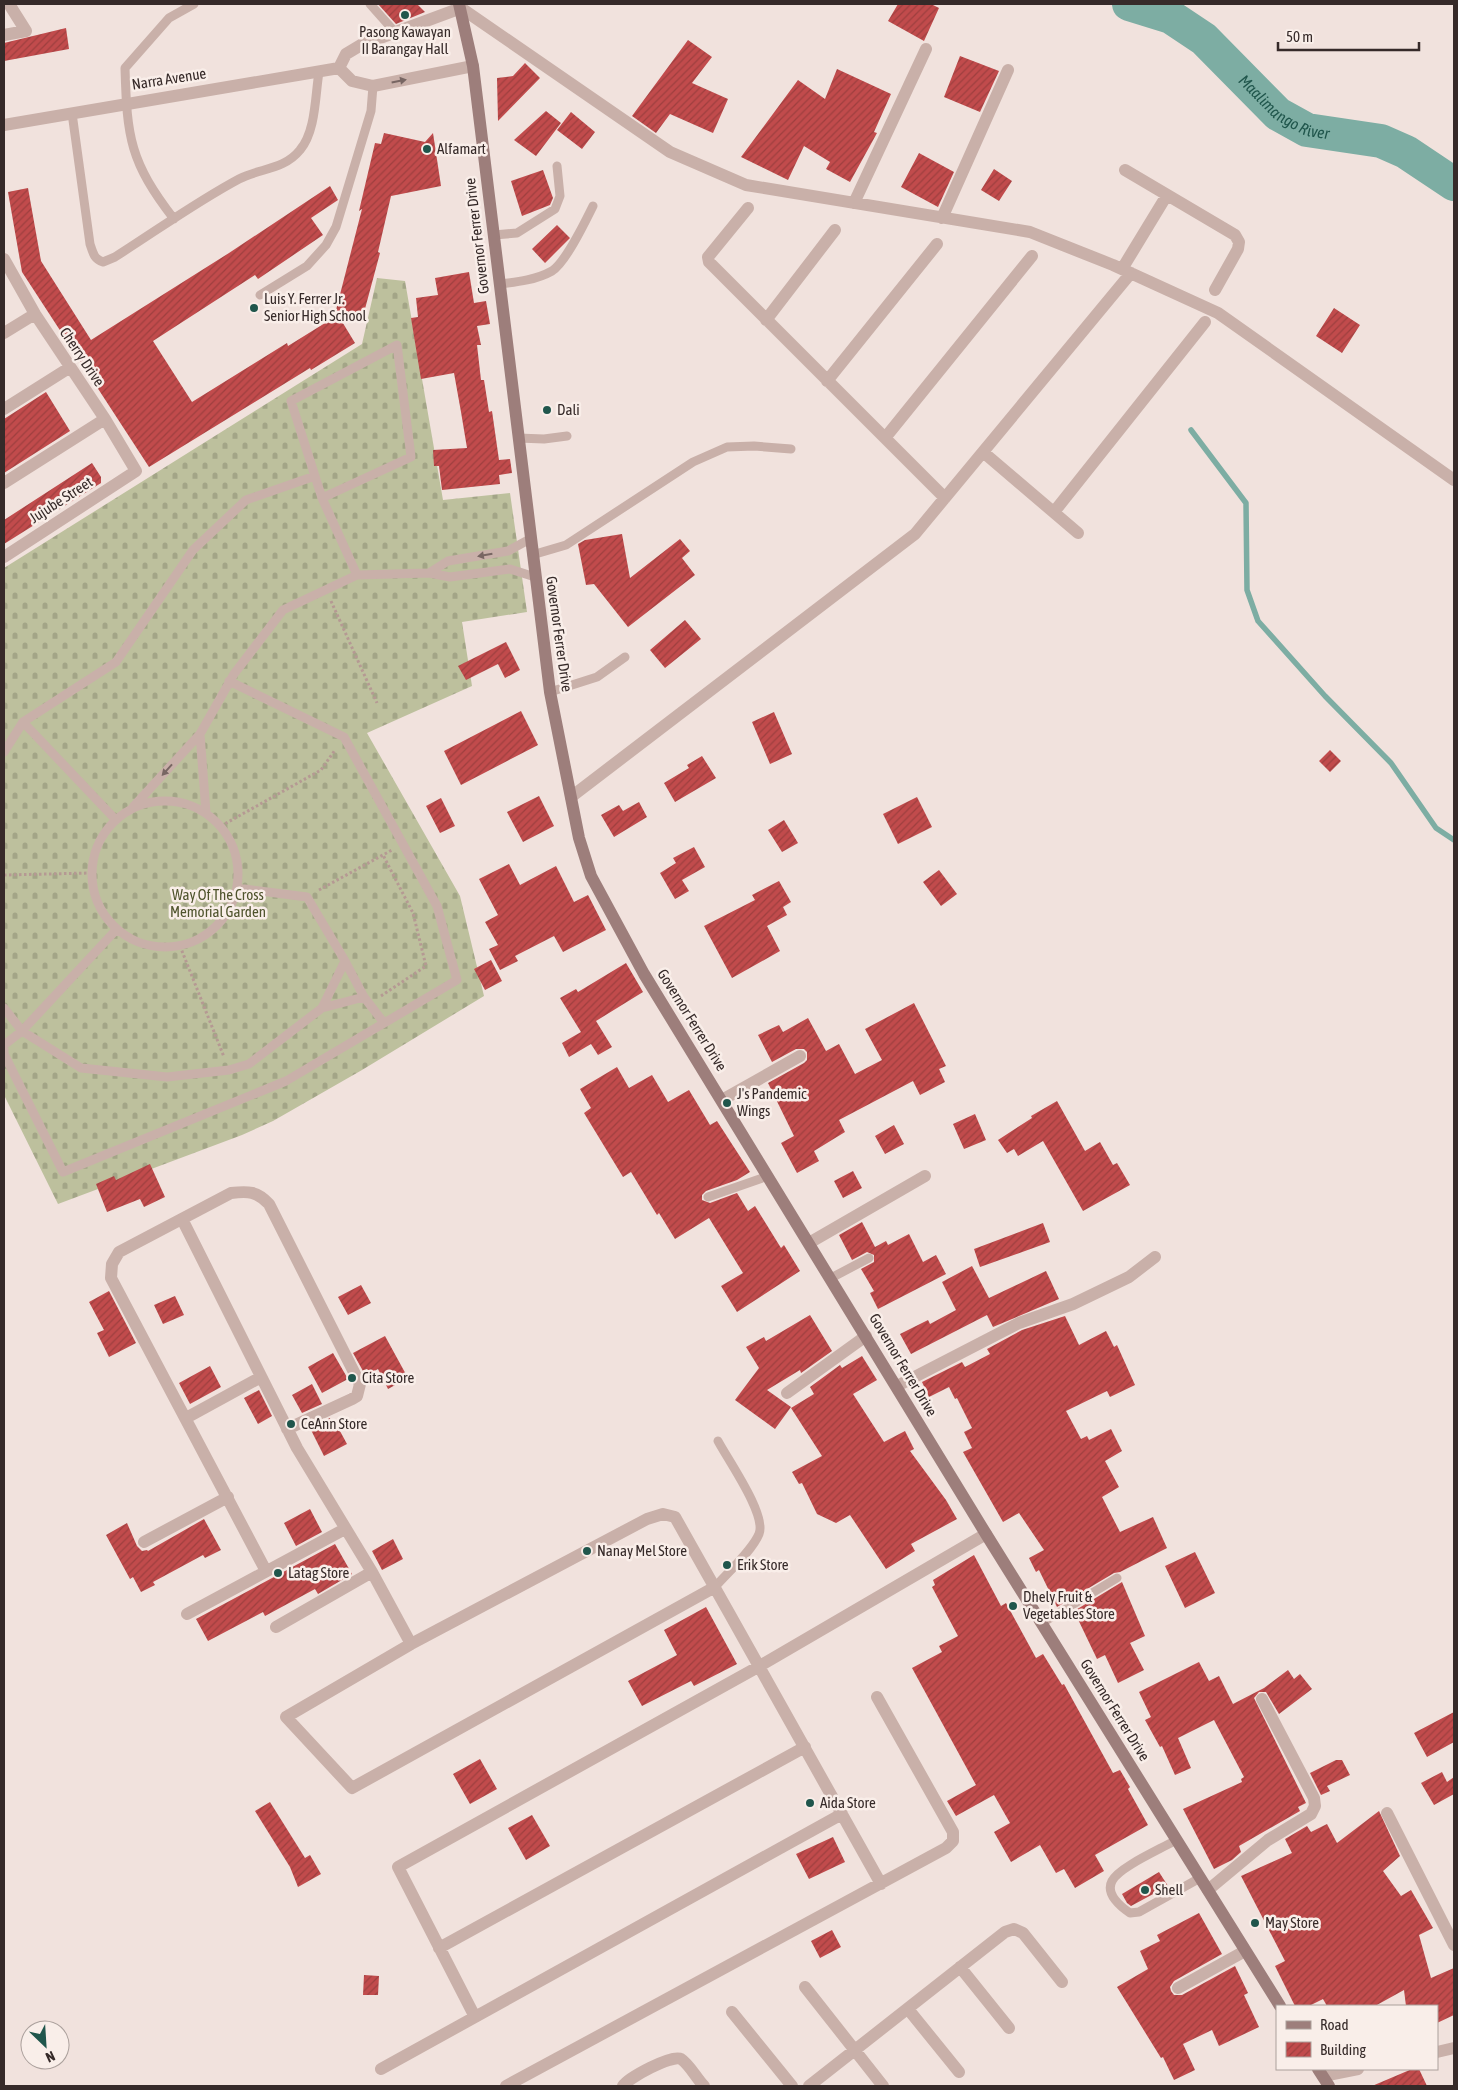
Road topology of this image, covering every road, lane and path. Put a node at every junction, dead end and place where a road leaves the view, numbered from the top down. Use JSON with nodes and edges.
{"nodes":[{"id":1,"x":9,"y":4,"type":"edge"},
{"id":2,"x":194,"y":4,"type":"edge"},
{"id":3,"x":370,"y":4,"type":"edge"},
{"id":4,"x":460,"y":6,"type":"edge"},
{"id":5,"x":394,"y":31,"type":"junction"},
{"id":6,"x":4,"y":35,"type":"edge"},
{"id":7,"x":926,"y":49,"type":"dead end"},
{"id":8,"x":472,"y":66,"type":"junction"},
{"id":9,"x":339,"y":68,"type":"junction"},
{"id":10,"x":1008,"y":70,"type":"dead end"},
{"id":11,"x":319,"y":72,"type":"junction"},
{"id":12,"x":372,"y":86,"type":"junction"},
{"id":13,"x":126,"y":102,"type":"junction"},
{"id":14,"x":72,"y":113,"type":"junction"},
{"id":15,"x":4,"y":125,"type":"edge"},
{"id":16,"x":557,"y":166,"type":"dead end"},
{"id":17,"x":1125,"y":170,"type":"dead end"},
{"id":18,"x":1167,"y":196,"type":"junction"},
{"id":19,"x":854,"y":203,"type":"junction"},
{"id":20,"x":593,"y":206,"type":"dead end"},
{"id":21,"x":748,"y":208,"type":"dead end"},
{"id":22,"x":942,"y":218,"type":"junction"},
{"id":23,"x":174,"y":219,"type":"junction"},
{"id":24,"x":835,"y":230,"type":"dead end"},
{"id":25,"x":494,"y":235,"type":"junction"},
{"id":26,"x":937,"y":244,"type":"dead end"},
{"id":27,"x":1032,"y":256,"type":"dead end"},
{"id":28,"x":4,"y":259,"type":"edge"},
{"id":29,"x":1126,"y":271,"type":"junction"},
{"id":30,"x":500,"y":284,"type":"junction"},
{"id":31,"x":1215,"y":290,"type":"dead end"},
{"id":32,"x":260,"y":295,"type":"dead end"},
{"id":33,"x":35,"y":314,"type":"junction"},
{"id":34,"x":766,"y":320,"type":"junction"},
{"id":35,"x":1205,"y":322,"type":"dead end"},
{"id":36,"x":4,"y":333,"type":"edge"},
{"id":37,"x":69,"y":368,"type":"junction"},
{"id":38,"x":827,"y":380,"type":"junction"},
{"id":39,"x":4,"y":409,"type":"edge"},
{"id":40,"x":105,"y":419,"type":"junction"},
{"id":41,"x":567,"y":436,"type":"dead end"},
{"id":42,"x":518,"y":438,"type":"junction"},
{"id":43,"x":885,"y":438,"type":"junction"},
{"id":44,"x":791,"y":449,"type":"dead end"},
{"id":45,"x":983,"y":452,"type":"junction"},
{"id":46,"x":136,"y":471,"type":"joint"},
{"id":47,"x":315,"y":476,"type":"junction"},
{"id":48,"x":1454,"y":480,"type":"edge"},
{"id":49,"x":4,"y":484,"type":"edge"},
{"id":50,"x":322,"y":498,"type":"junction"},
{"id":51,"x":945,"y":498,"type":"junction"},
{"id":52,"x":1054,"y":512,"type":"junction"},
{"id":53,"x":1078,"y":533,"type":"dead end"},
{"id":54,"x":530,"y":539,"type":"junction"},
{"id":55,"x":532,"y":555,"type":"junction"},
{"id":56,"x":4,"y":557,"type":"edge"},
{"id":57,"x":429,"y":573,"type":"junction"},
{"id":58,"x":357,"y":575,"type":"junction"},
{"id":59,"x":535,"y":577,"type":"junction"},
{"id":60,"x":325,"y":588,"type":"junction"},
{"id":61,"x":625,"y":657,"type":"dead end"},
{"id":62,"x":229,"y":682,"type":"junction"},
{"id":63,"x":550,"y":692,"type":"junction"},
{"id":64,"x":377,"y":703,"type":"dead end"},
{"id":65,"x":22,"y":722,"type":"junction"},
{"id":66,"x":200,"y":734,"type":"junction"},
{"id":67,"x":344,"y":737,"type":"junction"},
{"id":68,"x":4,"y":752,"type":"edge"},
{"id":69,"x":571,"y":797,"type":"junction"},
{"id":70,"x":133,"y":807,"type":"junction"},
{"id":71,"x":206,"y":812,"type":"junction"},
{"id":72,"x":115,"y":819,"type":"junction"},
{"id":73,"x":221,"y":826,"type":"junction"},
{"id":74,"x":403,"y":844,"type":"junction"},
{"id":75,"x":383,"y":855,"type":"junction"},
{"id":76,"x":90,"y":873,"type":"junction"},
{"id":77,"x":4,"y":875,"type":"edge"},
{"id":78,"x":237,"y":888,"type":"junction"},
{"id":79,"x":307,"y":897,"type":"junction"},
{"id":80,"x":116,"y":930,"type":"junction"},
{"id":81,"x":180,"y":946,"type":"junction"},
{"id":82,"x":345,"y":961,"type":"junction"},
{"id":83,"x":367,"y":1000,"type":"junction"},
{"id":84,"x":4,"y":1008,"type":"edge"},
{"id":85,"x":322,"y":1008,"type":"junction"},
{"id":86,"x":384,"y":1023,"type":"junction"},
{"id":87,"x":22,"y":1031,"type":"junction"},
{"id":88,"x":800,"y":1056,"type":"dead end"},
{"id":89,"x":229,"y":1070,"type":"junction"},
{"id":90,"x":722,"y":1100,"type":"junction"},
{"id":91,"x":768,"y":1176,"type":"junction"},
{"id":92,"x":925,"y":1176,"type":"dead end"},
{"id":93,"x":708,"y":1198,"type":"dead end"},
{"id":94,"x":182,"y":1219,"type":"junction"},
{"id":95,"x":809,"y":1243,"type":"junction"},
{"id":96,"x":1155,"y":1257,"type":"dead end"},
{"id":97,"x":869,"y":1258,"type":"dead end"},
{"id":98,"x":831,"y":1278,"type":"junction"},
{"id":99,"x":866,"y":1336,"type":"junction"},
{"id":100,"x":261,"y":1377,"type":"junction"},
{"id":101,"x":897,"y":1386,"type":"junction"},
{"id":102,"x":787,"y":1393,"type":"dead end"},
{"id":103,"x":186,"y":1418,"type":"junction"},
{"id":104,"x":287,"y":1429,"type":"junction"},
{"id":105,"x":718,"y":1441,"type":"dead end"},
{"id":106,"x":228,"y":1497,"type":"junction"},
{"id":107,"x":346,"y":1529,"type":"junction"},
{"id":108,"x":986,"y":1534,"type":"junction"},
{"id":109,"x":144,"y":1542,"type":"dead end"},
{"id":110,"x":266,"y":1571,"type":"junction"},
{"id":111,"x":372,"y":1572,"type":"junction"},
{"id":112,"x":1117,"y":1578,"type":"dead end"},
{"id":113,"x":715,"y":1587,"type":"junction"},
{"id":114,"x":187,"y":1614,"type":"dead end"},
{"id":115,"x":1042,"y":1622,"type":"junction"},
{"id":116,"x":276,"y":1628,"type":"dead end"},
{"id":117,"x":411,"y":1644,"type":"junction"},
{"id":118,"x":758,"y":1667,"type":"junction"},
{"id":119,"x":877,"y":1697,"type":"dead end"},
{"id":120,"x":1262,"y":1699,"type":"dead end"},
{"id":121,"x":805,"y":1747,"type":"junction"},
{"id":122,"x":1387,"y":1813,"type":"dead end"},
{"id":123,"x":842,"y":1814,"type":"junction"},
{"id":124,"x":1176,"y":1840,"type":"junction"},
{"id":125,"x":1200,"y":1878,"type":"junction"},
{"id":126,"x":881,"y":1884,"type":"junction"},
{"id":127,"x":1208,"y":1890,"type":"junction"},
{"id":128,"x":1454,"y":1946,"type":"edge"},
{"id":129,"x":439,"y":1948,"type":"junction"},
{"id":130,"x":1245,"y":1951,"type":"junction"},
{"id":131,"x":960,"y":1967,"type":"junction"},
{"id":132,"x":1062,"y":1982,"type":"dead end"},
{"id":133,"x":805,"y":1987,"type":"dead end"},
{"id":134,"x":1178,"y":1988,"type":"dead end"},
{"id":135,"x":1279,"y":2005,"type":"edge"},
{"id":136,"x":908,"y":2009,"type":"junction"},
{"id":137,"x":732,"y":2012,"type":"dead end"},
{"id":138,"x":475,"y":2017,"type":"junction"},
{"id":139,"x":1009,"y":2028,"type":"dead end"},
{"id":140,"x":1454,"y":2048,"type":"edge"},
{"id":141,"x":855,"y":2051,"type":"junction"},
{"id":142,"x":1438,"y":2052,"type":"edge"},
{"id":143,"x":381,"y":2069,"type":"dead end"},
{"id":144,"x":1354,"y":2070,"type":"edge"},
{"id":145,"x":960,"y":2072,"type":"dead end"},
{"id":146,"x":1324,"y":2077,"type":"edge"},
{"id":147,"x":506,"y":2086,"type":"edge"},
{"id":148,"x":623,"y":2086,"type":"edge"},
{"id":149,"x":704,"y":2086,"type":"edge"},
{"id":150,"x":792,"y":2086,"type":"edge"},
{"id":151,"x":809,"y":2086,"type":"edge"},
{"id":152,"x":883,"y":2086,"type":"edge"}],
"edges":[{"from":1,"to":6,"type":"street"},
{"from":2,"to":13,"type":"lane"},
{"from":3,"to":5,"type":"lane"},
{"from":4,"to":5,"type":"street"},
{"from":4,"to":8,"type":"main road","name":"Governor Ferrer Drive"},
{"from":4,"to":19,"type":"street"},
{"from":5,"to":9,"type":"street"},
{"from":7,"to":19,"type":"street"},
{"from":12,"to":8,"type":"street","one_way":true},
{"from":8,"to":25,"type":"main road","name":"Governor Ferrer Drive"},
{"from":9,"to":11,"type":"street","name":"Narra Avenue"},
{"from":9,"to":12,"type":"street"},
{"from":10,"to":22,"type":"street"},
{"from":11,"to":13,"type":"street","name":"Narra Avenue"},
{"from":11,"to":23,"type":"lane"},
{"from":12,"to":32,"type":"lane"},
{"from":13,"to":14,"type":"street","name":"Narra Avenue"},
{"from":13,"to":23,"type":"lane"},
{"from":14,"to":15,"type":"street","name":"Narra Avenue"},
{"from":14,"to":23,"type":"lane"},
{"from":16,"to":25,"type":"lane"},
{"from":17,"to":18,"type":"street"},
{"from":18,"to":29,"type":"street"},
{"from":18,"to":31,"type":"street"},
{"from":19,"to":22,"type":"street"},
{"from":20,"to":30,"type":"lane"},
{"from":21,"to":34,"type":"street"},
{"from":22,"to":29,"type":"street"},
{"from":24,"to":34,"type":"street"},
{"from":25,"to":30,"type":"main road","name":"Governor Ferrer Drive"},
{"from":26,"to":38,"type":"street"},
{"from":27,"to":43,"type":"street"},
{"from":28,"to":33,"type":"street","name":"Cherry Drive"},
{"from":29,"to":45,"type":"street"},
{"from":29,"to":48,"type":"street"},
{"from":30,"to":42,"type":"main road","name":"Governor Ferrer Drive"},
{"from":33,"to":36,"type":"street"},
{"from":33,"to":37,"type":"street","name":"Cherry Drive"},
{"from":34,"to":38,"type":"street"},
{"from":35,"to":52,"type":"street"},
{"from":37,"to":39,"type":"street"},
{"from":37,"to":40,"type":"street","name":"Cherry Drive"},
{"from":38,"to":43,"type":"street"},
{"from":40,"to":46,"type":"street","name":"Cherry Drive"},
{"from":40,"to":49,"type":"street"},
{"from":41,"to":42,"type":"lane"},
{"from":42,"to":54,"type":"main road","name":"Governor Ferrer Drive"},
{"from":43,"to":51,"type":"street"},
{"from":44,"to":55,"type":"lane"},
{"from":45,"to":51,"type":"street"},
{"from":45,"to":52,"type":"street"},
{"from":46,"to":56,"type":"street","name":"Jujube Street"},
{"from":47,"to":50,"type":"lane"},
{"from":47,"to":50,"type":"lane"},
{"from":47,"to":65,"type":"lane"},
{"from":50,"to":58,"type":"lane"},
{"from":51,"to":69,"type":"street"},
{"from":52,"to":53,"type":"street"},
{"from":54,"to":55,"type":"main road","name":"Governor Ferrer Drive"},
{"from":54,"to":57,"type":"lane","one_way":true},
{"from":55,"to":59,"type":"main road","name":"Governor Ferrer Drive"},
{"from":57,"to":58,"type":"lane"},
{"from":57,"to":59,"type":"lane"},
{"from":58,"to":60,"type":"lane"},
{"from":59,"to":63,"type":"main road","name":"Governor Ferrer Drive"},
{"from":60,"to":62,"type":"lane"},
{"from":60,"to":64,"type":"path"},
{"from":61,"to":63,"type":"lane"},
{"from":62,"to":66,"type":"lane"},
{"from":62,"to":67,"type":"lane"},
{"from":63,"to":69,"type":"main road","name":"Governor Ferrer Drive"},
{"from":65,"to":68,"type":"lane"},
{"from":65,"to":72,"type":"lane"},
{"from":66,"to":70,"type":"lane","one_way":true},
{"from":66,"to":71,"type":"lane"},
{"from":67,"to":73,"type":"path"},
{"from":67,"to":74,"type":"lane"},
{"from":69,"to":90,"type":"main road","name":"Governor Ferrer Drive"},
{"from":70,"to":71,"type":"lane"},
{"from":70,"to":72,"type":"lane"},
{"from":71,"to":73,"type":"lane"},
{"from":72,"to":76,"type":"lane"},
{"from":73,"to":78,"type":"lane"},
{"from":74,"to":75,"type":"path"},
{"from":74,"to":86,"type":"lane"},
{"from":75,"to":79,"type":"path"},
{"from":75,"to":83,"type":"path"},
{"from":76,"to":77,"type":"path"},
{"from":76,"to":80,"type":"lane"},
{"from":78,"to":79,"type":"lane"},
{"from":78,"to":81,"type":"lane"},
{"from":79,"to":82,"type":"lane"},
{"from":80,"to":81,"type":"lane"},
{"from":80,"to":87,"type":"lane"},
{"from":81,"to":89,"type":"path"},
{"from":82,"to":83,"type":"lane"},
{"from":82,"to":85,"type":"lane"},
{"from":83,"to":85,"type":"lane"},
{"from":83,"to":86,"type":"lane"},
{"from":84,"to":87,"type":"lane"},
{"from":85,"to":89,"type":"lane"},
{"from":86,"to":87,"type":"lane"},
{"from":87,"to":89,"type":"lane"},
{"from":88,"to":90,"type":"street"},
{"from":90,"to":91,"type":"main road","name":"Governor Ferrer Drive"},
{"from":91,"to":93,"type":"lane"},
{"from":91,"to":95,"type":"main road","name":"Governor Ferrer Drive"},
{"from":92,"to":95,"type":"street"},
{"from":94,"to":100,"type":"street"},
{"from":94,"to":103,"type":"street"},
{"from":94,"to":104,"type":"street"},
{"from":95,"to":98,"type":"main road","name":"Governor Ferrer Drive"},
{"from":96,"to":101,"type":"street"},
{"from":97,"to":98,"type":"lane"},
{"from":98,"to":99,"type":"main road","name":"Governor Ferrer Drive"},
{"from":99,"to":101,"type":"main road","name":"Governor Ferrer Drive"},
{"from":99,"to":102,"type":"street"},
{"from":100,"to":103,"type":"street"},
{"from":100,"to":104,"type":"street"},
{"from":101,"to":108,"type":"main road","name":"Governor Ferrer Drive"},
{"from":103,"to":106,"type":"street"},
{"from":104,"to":107,"type":"street"},
{"from":105,"to":113,"type":"lane"},
{"from":106,"to":109,"type":"street"},
{"from":106,"to":110,"type":"street"},
{"from":107,"to":110,"type":"street"},
{"from":107,"to":111,"type":"street"},
{"from":108,"to":115,"type":"main road","name":"Governor Ferrer Drive"},
{"from":108,"to":118,"type":"street"},
{"from":110,"to":114,"type":"street"},
{"from":111,"to":116,"type":"street"},
{"from":111,"to":117,"type":"street"},
{"from":112,"to":115,"type":"lane"},
{"from":113,"to":117,"type":"street"},
{"from":113,"to":117,"type":"street"},
{"from":113,"to":118,"type":"street"},
{"from":115,"to":124,"type":"main road","name":"Governor Ferrer Drive"},
{"from":118,"to":121,"type":"street"},
{"from":118,"to":129,"type":"street"},
{"from":119,"to":126,"type":"street"},
{"from":120,"to":127,"type":"street"},
{"from":121,"to":123,"type":"street"},
{"from":121,"to":129,"type":"street"},
{"from":122,"to":128,"type":"street"},
{"from":123,"to":126,"type":"street"},
{"from":123,"to":138,"type":"street"},
{"from":124,"to":125,"type":"main road","name":"Governor Ferrer Drive"},
{"from":124,"to":125,"type":"lane"},
{"from":125,"to":127,"type":"main road","name":"Governor Ferrer Drive"},
{"from":126,"to":147,"type":"street"},
{"from":127,"to":130,"type":"main road","name":"Governor Ferrer Drive"},
{"from":129,"to":138,"type":"street"},
{"from":130,"to":134,"type":"street"},
{"from":130,"to":135,"type":"main road","name":"Governor Ferrer Drive"},
{"from":131,"to":132,"type":"street"},
{"from":131,"to":136,"type":"street"},
{"from":131,"to":139,"type":"street"},
{"from":133,"to":141,"type":"street"},
{"from":136,"to":141,"type":"street"},
{"from":136,"to":145,"type":"street"},
{"from":137,"to":150,"type":"street"},
{"from":138,"to":143,"type":"street"},
{"from":140,"to":142,"type":"street"},
{"from":141,"to":151,"type":"street"},
{"from":141,"to":152,"type":"street"},
{"from":144,"to":146,"type":"street"},
{"from":148,"to":149,"type":"street"}]}
